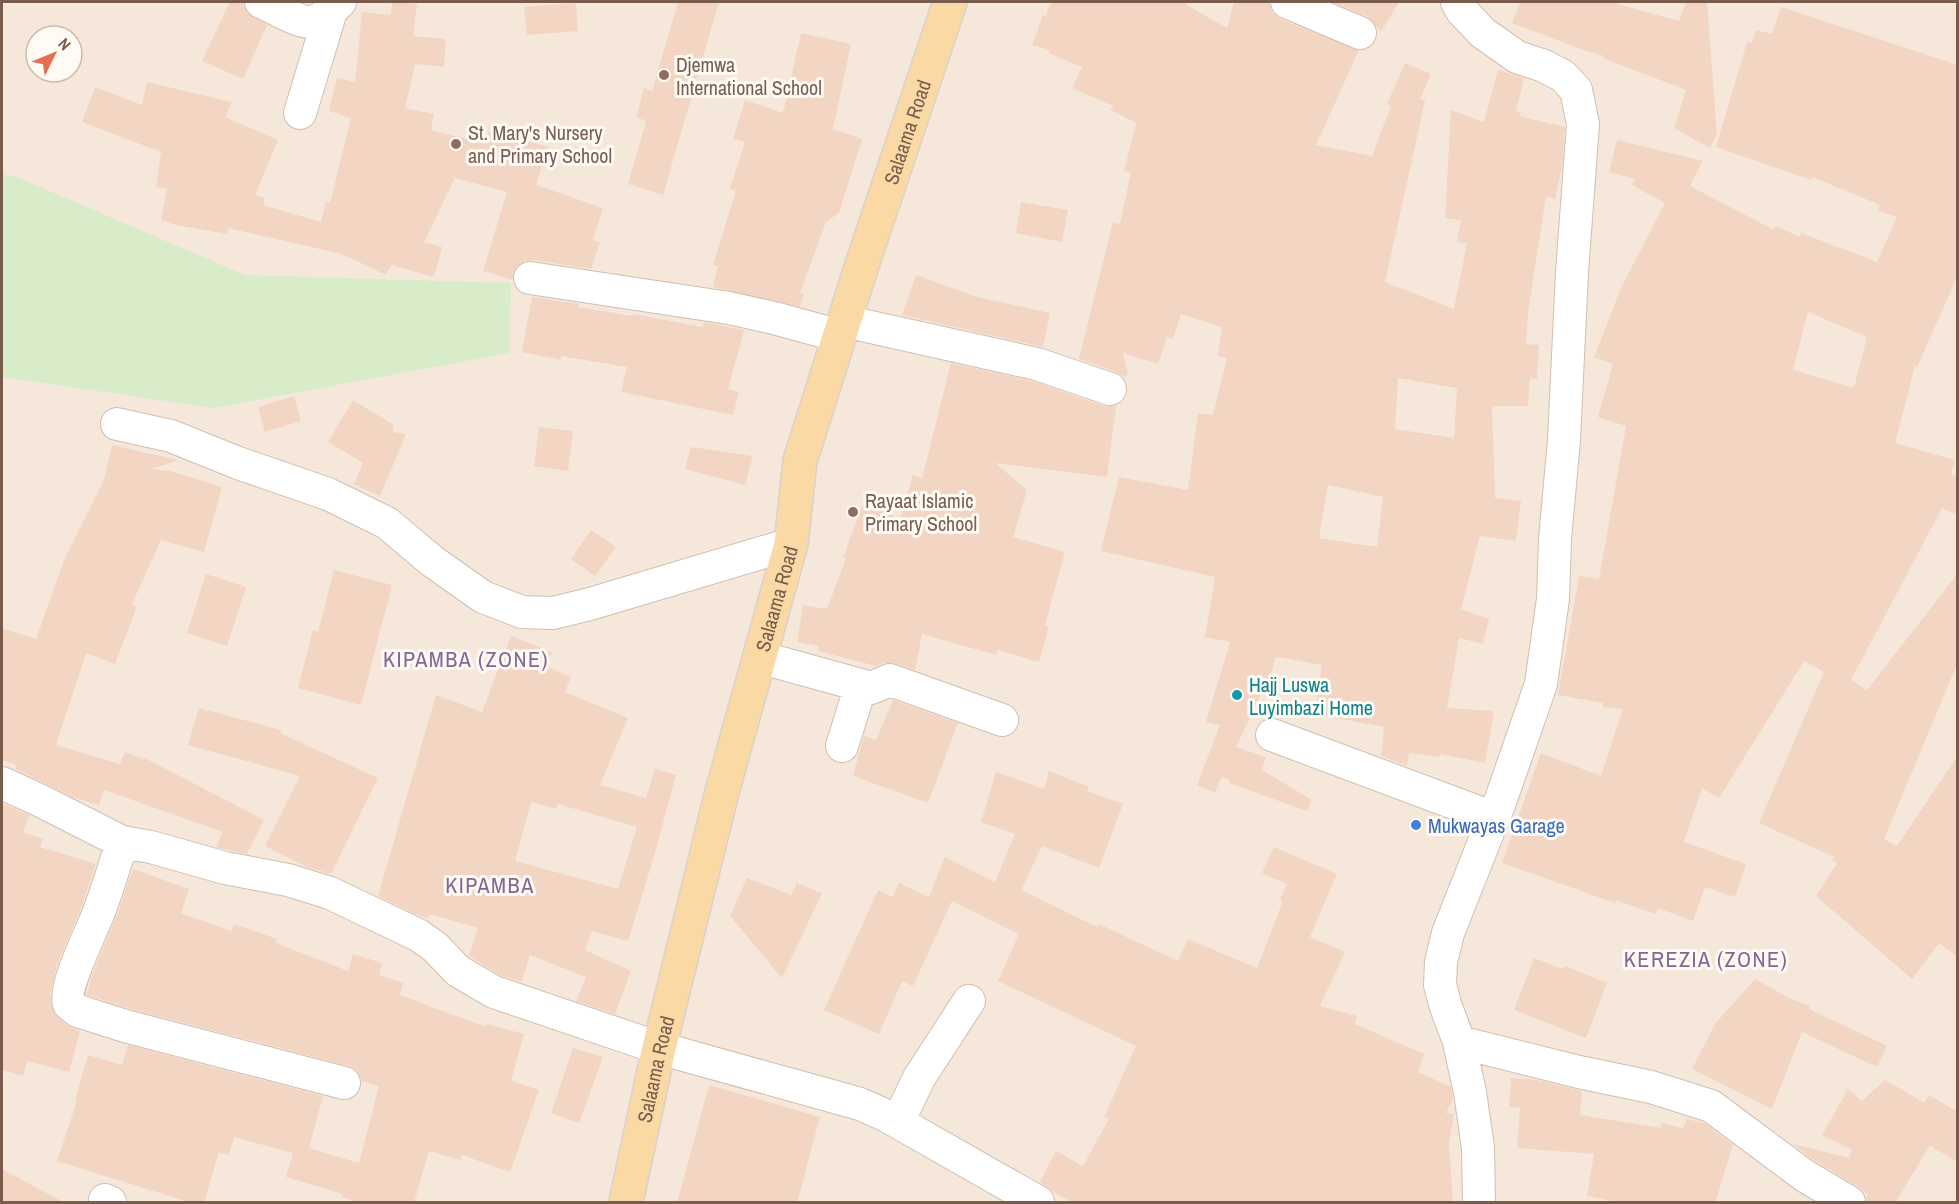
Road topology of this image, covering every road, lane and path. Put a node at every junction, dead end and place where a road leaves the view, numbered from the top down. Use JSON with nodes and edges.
{"nodes":[{"id":1,"x":261,"y":2,"type":"edge"},
{"id":2,"x":950,"y":2,"type":"edge"},
{"id":3,"x":1287,"y":2,"type":"edge"},
{"id":4,"x":1457,"y":2,"type":"edge"},
{"id":5,"x":336,"y":6,"type":"edge"},
{"id":6,"x":1360,"y":33,"type":"dead end"},
{"id":7,"x":300,"y":113,"type":"dead end"},
{"id":8,"x":530,"y":278,"type":"dead end"},
{"id":9,"x":842,"y":328,"type":"junction"},
{"id":10,"x":1110,"y":389,"type":"dead end"},
{"id":11,"x":117,"y":424,"type":"dead end"},
{"id":12,"x":791,"y":544,"type":"junction"},
{"id":13,"x":759,"y":657,"type":"junction"},
{"id":14,"x":861,"y":685,"type":"junction"},
{"id":15,"x":1002,"y":720,"type":"dead end"},
{"id":16,"x":1272,"y":735,"type":"dead end"},
{"id":17,"x":842,"y":746,"type":"dead end"},
{"id":18,"x":2,"y":783,"type":"edge"},
{"id":19,"x":1494,"y":818,"type":"junction"},
{"id":20,"x":122,"y":842,"type":"junction"},
{"id":21,"x":969,"y":1001,"type":"dead end"},
{"id":22,"x":1459,"y":1042,"type":"junction"},
{"id":23,"x":660,"y":1048,"type":"junction"},
{"id":24,"x":344,"y":1083,"type":"dead end"},
{"id":25,"x":898,"y":1122,"type":"junction"},
{"id":26,"x":626,"y":1203,"type":"edge"},
{"id":27,"x":1038,"y":1203,"type":"edge"},
{"id":28,"x":1479,"y":1203,"type":"edge"},
{"id":29,"x":1849,"y":1203,"type":"edge"}],
"edges":[{"from":1,"to":5,"type":"street"},
{"from":2,"to":9,"type":"main road","name":"Salaama Road"},
{"from":3,"to":6,"type":"street"},
{"from":4,"to":19,"type":"street"},
{"from":5,"to":7,"type":"street"},
{"from":8,"to":9,"type":"street"},
{"from":9,"to":10,"type":"street"},
{"from":9,"to":12,"type":"main road","name":"Salaama Road"},
{"from":11,"to":12,"type":"street"},
{"from":12,"to":13,"type":"main road","name":"Salaama Road"},
{"from":13,"to":14,"type":"street"},
{"from":13,"to":23,"type":"main road","name":"Salaama Road"},
{"from":14,"to":15,"type":"street"},
{"from":14,"to":17,"type":"street"},
{"from":16,"to":19,"type":"street"},
{"from":18,"to":20,"type":"street"},
{"from":19,"to":22,"type":"street"},
{"from":20,"to":23,"type":"street"},
{"from":20,"to":24,"type":"street"},
{"from":21,"to":25,"type":"street"},
{"from":22,"to":28,"type":"street"},
{"from":22,"to":29,"type":"street"},
{"from":23,"to":25,"type":"street"},
{"from":23,"to":26,"type":"main road","name":"Salaama Road"},
{"from":25,"to":27,"type":"street"}]}
